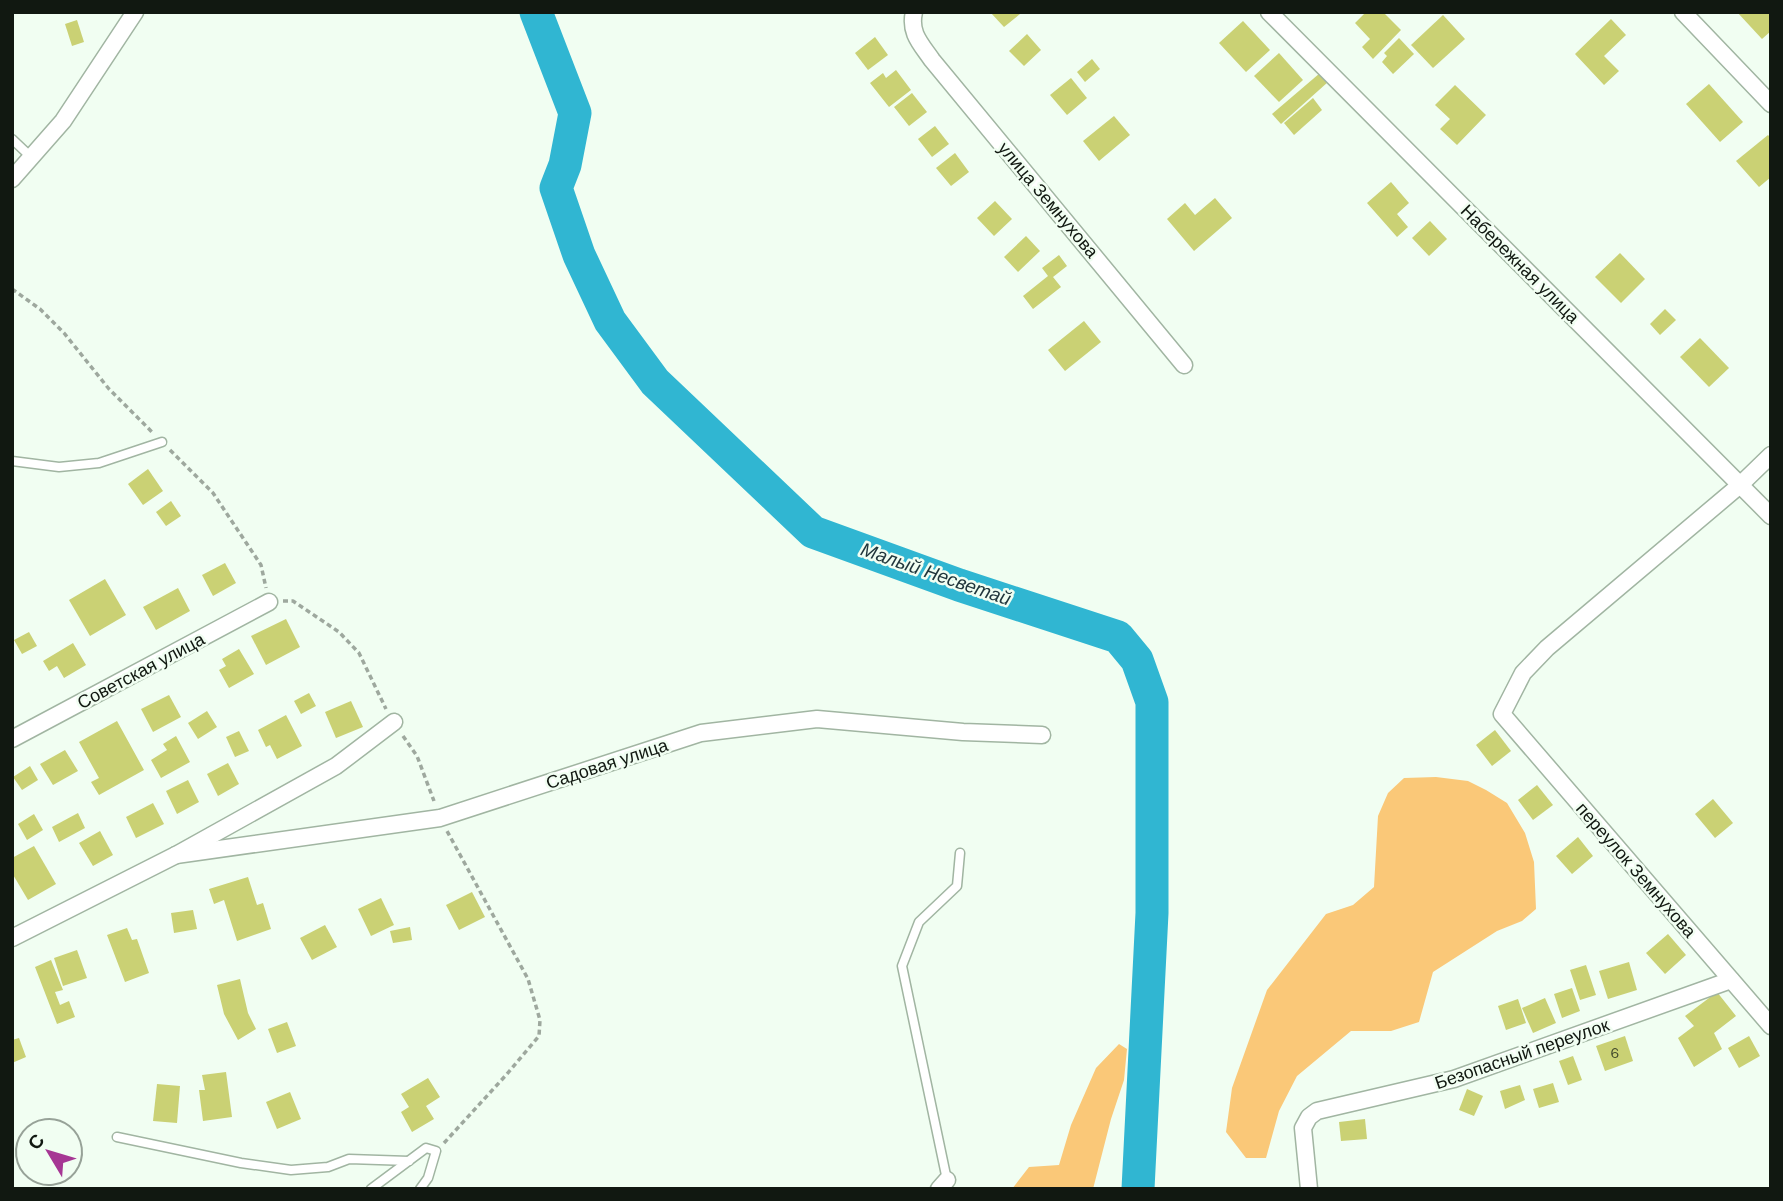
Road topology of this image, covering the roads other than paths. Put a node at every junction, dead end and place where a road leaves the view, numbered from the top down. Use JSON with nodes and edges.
{"nodes":[{"id":1,"x":135,"y":12,"type":"edge"},
{"id":2,"x":914,"y":12,"type":"edge"},
{"id":3,"x":1269,"y":12,"type":"edge"},
{"id":4,"x":1683,"y":12,"type":"edge"},
{"id":5,"x":1771,"y":104,"type":"edge"},
{"id":6,"x":12,"y":139,"type":"edge"},
{"id":7,"x":31,"y":157,"type":"junction"},
{"id":8,"x":12,"y":179,"type":"edge"},
{"id":9,"x":1184,"y":365,"type":"dead end"},
{"id":10,"x":162,"y":443,"type":"dead end"},
{"id":11,"x":1771,"y":455,"type":"edge"},
{"id":12,"x":12,"y":461,"type":"edge"},
{"id":13,"x":1740,"y":485,"type":"junction"},
{"id":14,"x":1771,"y":516,"type":"edge"},
{"id":15,"x":269,"y":602,"type":"road end"},
{"id":16,"x":394,"y":722,"type":"road end"},
{"id":17,"x":1042,"y":735,"type":"dead end"},
{"id":18,"x":12,"y":739,"type":"edge"},
{"id":19,"x":960,"y":853,"type":"dead end"},
{"id":20,"x":176,"y":855,"type":"junction"},
{"id":21,"x":13,"y":935,"type":"edge"},
{"id":22,"x":1731,"y":979,"type":"junction"},
{"id":23,"x":1771,"y":1026,"type":"edge"},
{"id":24,"x":117,"y":1137,"type":"dead end"},
{"id":25,"x":409,"y":1161,"type":"junction"},
{"id":26,"x":943,"y":1185,"type":"edge"},
{"id":27,"x":371,"y":1189,"type":"edge"},
{"id":28,"x":420,"y":1189,"type":"edge"},
{"id":29,"x":1309,"y":1189,"type":"edge"}],
"edges":[{"from":1,"to":7,"type":"street"},
{"from":2,"to":9,"type":"street","name":"улица Земнухова"},
{"from":3,"to":13,"type":"street","name":"Набережная улица"},
{"from":4,"to":5,"type":"street"},
{"from":6,"to":7,"type":"lane"},
{"from":7,"to":8,"type":"street"},
{"from":10,"to":12,"type":"lane"},
{"from":11,"to":13,"type":"street"},
{"from":13,"to":14,"type":"street","name":"Набережная улица"},
{"from":13,"to":22,"type":"street","name":"переулок Земнухова"},
{"from":15,"to":18,"type":"street","name":"Советская улица"},
{"from":16,"to":20,"type":"street","name":"Садовая улица"},
{"from":17,"to":20,"type":"street","name":"Садовая улица"},
{"from":19,"to":26,"type":"lane"},
{"from":20,"to":21,"type":"street","name":"Садовая улица"},
{"from":22,"to":23,"type":"street","name":"переулок Земнухова"},
{"from":22,"to":29,"type":"street","name":"Безопасный переулок"},
{"from":24,"to":25,"type":"lane"},
{"from":25,"to":27,"type":"lane"},
{"from":25,"to":28,"type":"lane"}]}
